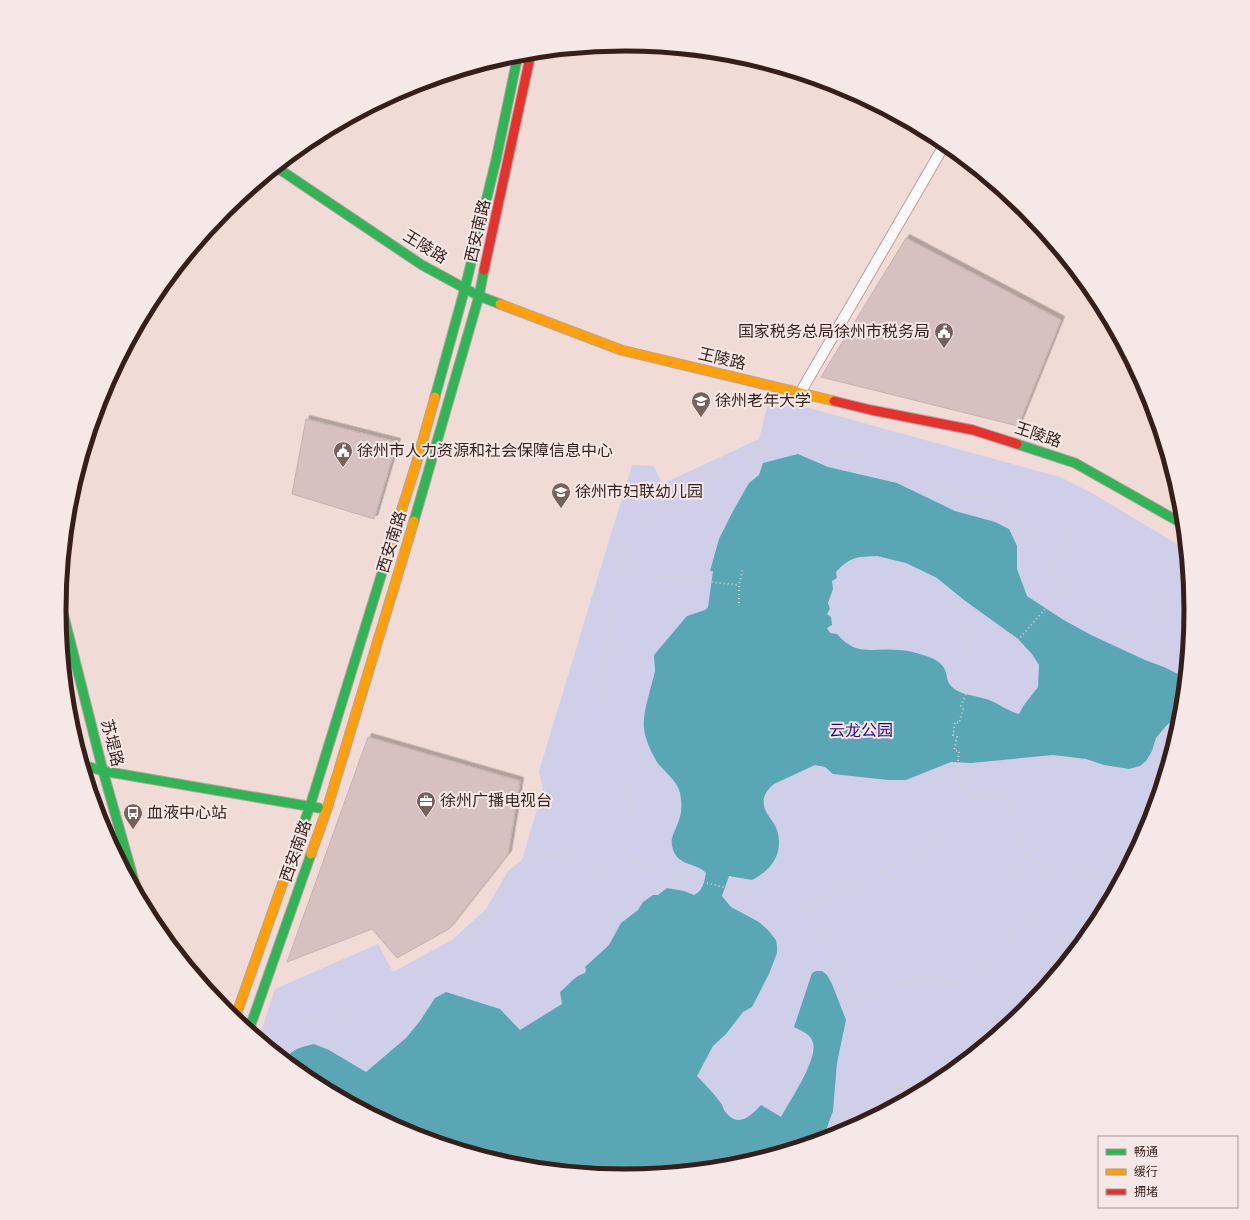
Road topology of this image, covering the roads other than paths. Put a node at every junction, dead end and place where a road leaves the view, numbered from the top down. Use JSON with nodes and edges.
{"nodes":[{"id":1,"x":530,"y":60,"type":"edge"},
{"id":2,"x":516,"y":62,"type":"edge"},
{"id":3,"x":942,"y":149,"type":"edge"},
{"id":4,"x":280,"y":171,"type":"edge"},
{"id":5,"x":465,"y":288,"type":"junction"},
{"id":6,"x":479,"y":296,"type":"junction"},
{"id":7,"x":800,"y":393,"type":"junction"},
{"id":8,"x":1176,"y":520,"type":"edge"},
{"id":9,"x":66,"y":626,"type":"edge"},
{"id":10,"x":89,"y":766,"type":"edge"},
{"id":11,"x":103,"y":771,"type":"junction"},
{"id":12,"x":310,"y":806,"type":"junction"},
{"id":13,"x":327,"y":809,"type":"junction"},
{"id":14,"x":131,"y":871,"type":"edge"},
{"id":15,"x":240,"y":1004,"type":"junction"},
{"id":16,"x":234,"y":1009,"type":"edge"},
{"id":17,"x":237,"y":1012,"type":"edge"},
{"id":18,"x":251,"y":1025,"type":"edge"}],
"edges":[{"from":1,"to":6,"type":"main road","name":"西安南路"},
{"from":2,"to":5,"type":"main road","name":"西安南路"},
{"from":3,"to":7,"type":"street"},
{"from":4,"to":5,"type":"main road","name":"王陵路"},
{"from":5,"to":6,"type":"main road","name":"王陵路"},
{"from":5,"to":12,"type":"main road","name":"西安南路"},
{"from":6,"to":7,"type":"main road","name":"王陵路"},
{"from":6,"to":13,"type":"main road","name":"西安南路"},
{"from":7,"to":8,"type":"main road","name":"王陵路"},
{"from":9,"to":11,"type":"main road","name":"苏堤路"},
{"from":10,"to":11,"type":"main road"},
{"from":11,"to":12,"type":"main road"},
{"from":11,"to":14,"type":"main road","name":"苏堤路"},
{"from":12,"to":13,"type":"main road"},
{"from":12,"to":15,"type":"main road","name":"西安南路"},
{"from":13,"to":18,"type":"main road","name":"西安南路"},
{"from":15,"to":16,"type":"main road"},
{"from":15,"to":17,"type":"main road","name":"西安南路"}]}
